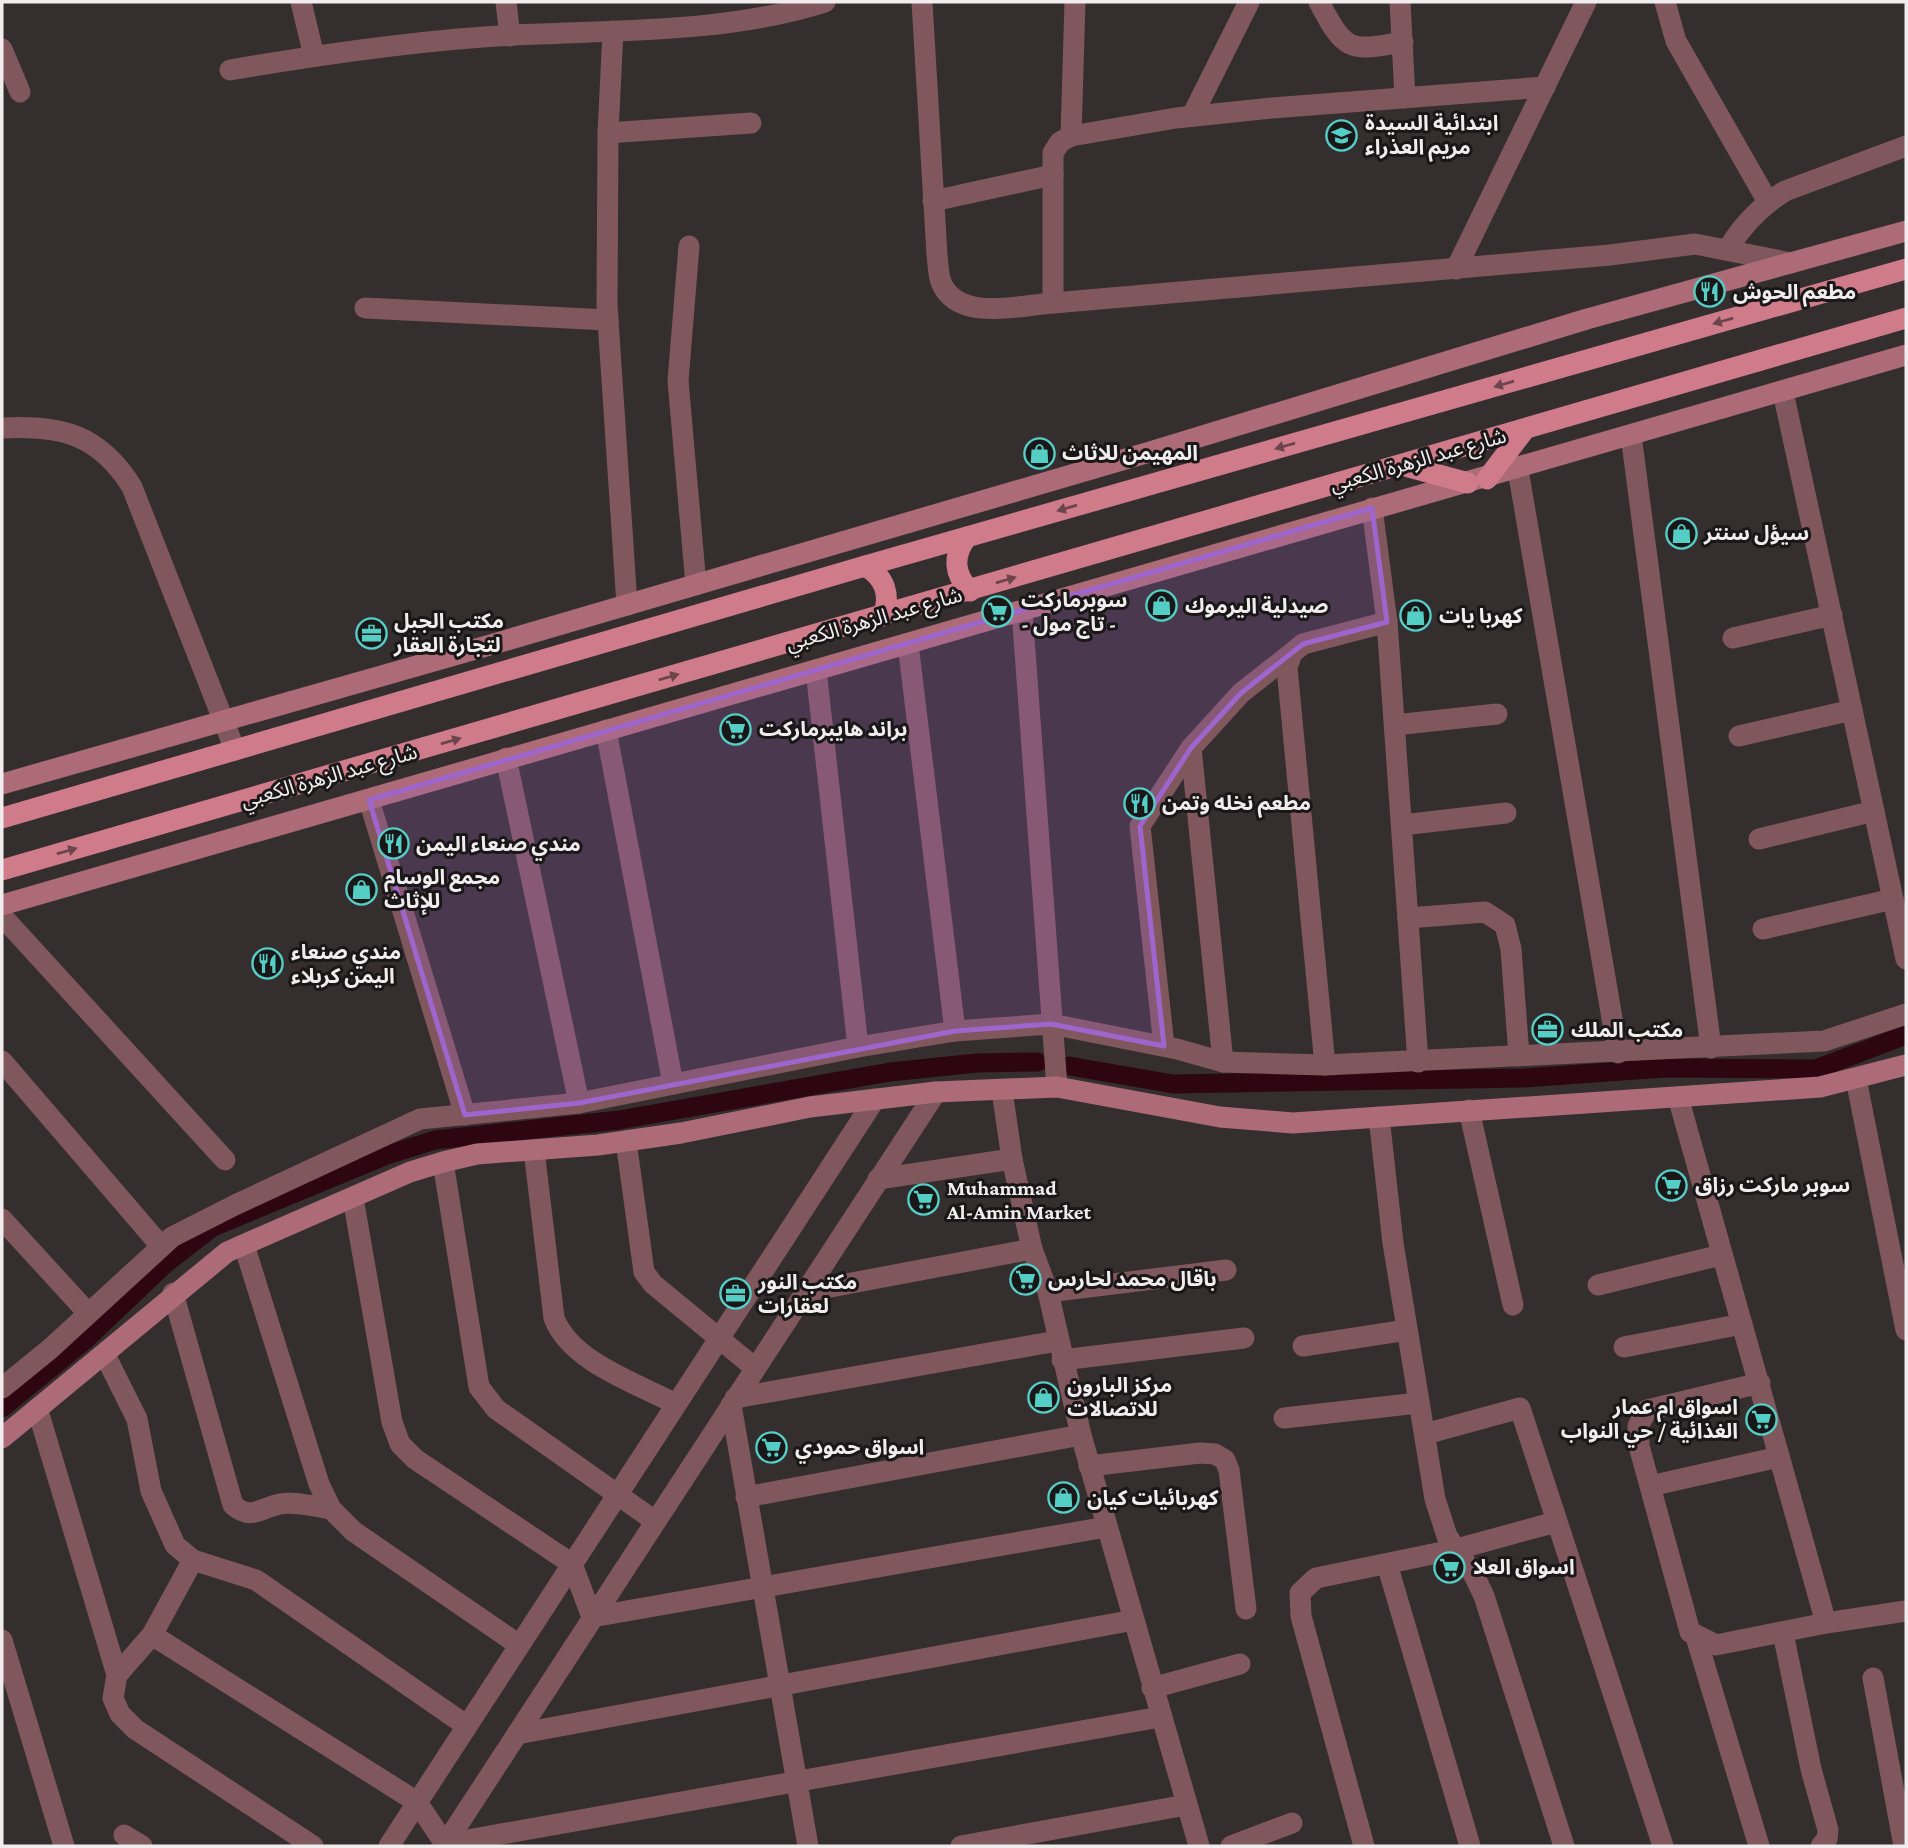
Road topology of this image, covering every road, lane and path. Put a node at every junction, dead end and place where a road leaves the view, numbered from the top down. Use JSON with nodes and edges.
{"nodes":[{"id":1,"x":301,"y":2,"type":"edge"},
{"id":2,"x":506,"y":2,"type":"edge"},
{"id":3,"x":825,"y":2,"type":"edge"},
{"id":4,"x":922,"y":2,"type":"edge"},
{"id":5,"x":1076,"y":2,"type":"edge"},
{"id":6,"x":1250,"y":2,"type":"edge"},
{"id":7,"x":1319,"y":2,"type":"edge"},
{"id":8,"x":1400,"y":2,"type":"edge"},
{"id":9,"x":1586,"y":2,"type":"edge"},
{"id":10,"x":1665,"y":2,"type":"edge"},
{"id":11,"x":613,"y":31,"type":"junction"},
{"id":12,"x":510,"y":36,"type":"junction"},
{"id":13,"x":1403,"y":42,"type":"junction"},
{"id":14,"x":2,"y":49,"type":"edge"},
{"id":15,"x":314,"y":56,"type":"junction"},
{"id":16,"x":230,"y":71,"type":"dead end"},
{"id":17,"x":1545,"y":87,"type":"junction"},
{"id":18,"x":20,"y":93,"type":"dead end"},
{"id":19,"x":1405,"y":98,"type":"junction"},
{"id":20,"x":1192,"y":116,"type":"junction"},
{"id":21,"x":751,"y":123,"type":"dead end"},
{"id":22,"x":608,"y":133,"type":"junction"},
{"id":23,"x":1071,"y":136,"type":"junction"},
{"id":24,"x":1906,"y":146,"type":"edge"},
{"id":25,"x":1053,"y":175,"type":"junction"},
{"id":26,"x":933,"y":201,"type":"junction"},
{"id":27,"x":1768,"y":202,"type":"junction"},
{"id":28,"x":1906,"y":231,"type":"edge"},
{"id":29,"x":689,"y":246,"type":"dead end"},
{"id":30,"x":1728,"y":249,"type":"junction"},
{"id":31,"x":1791,"y":263,"type":"junction"},
{"id":32,"x":1456,"y":268,"type":"junction"},
{"id":33,"x":1906,"y":269,"type":"edge"},
{"id":34,"x":1054,"y":303,"type":"junction"},
{"id":35,"x":365,"y":308,"type":"dead end"},
{"id":36,"x":1906,"y":318,"type":"edge"},
{"id":37,"x":608,"y":320,"type":"junction"},
{"id":38,"x":1906,"y":355,"type":"edge"},
{"id":39,"x":1783,"y":392,"type":"junction"},
{"id":40,"x":2,"y":428,"type":"edge"},
{"id":41,"x":1525,"y":429,"type":"junction"},
{"id":42,"x":1632,"y":435,"type":"junction"},
{"id":43,"x":1402,"y":465,"type":"junction"},
{"id":44,"x":1518,"y":470,"type":"junction"},
{"id":45,"x":1477,"y":481,"type":"junction"},
{"id":46,"x":1373,"y":508,"type":"junction"},
{"id":47,"x":967,"y":537,"type":"junction"},
{"id":48,"x":865,"y":566,"type":"junction"},
{"id":49,"x":696,"y":585,"type":"junction"},
{"id":50,"x":970,"y":591,"type":"junction"},
{"id":51,"x":627,"y":605,"type":"junction"},
{"id":52,"x":1022,"y":611,"type":"junction"},
{"id":53,"x":1832,"y":615,"type":"junction"},
{"id":54,"x":883,"y":616,"type":"junction"},
{"id":55,"x":1388,"y":622,"type":"junction"},
{"id":56,"x":1732,"y":638,"type":"dead end"},
{"id":57,"x":908,"y":644,"type":"junction"},
{"id":58,"x":1292,"y":653,"type":"junction"},
{"id":59,"x":816,"y":670,"type":"junction"},
{"id":60,"x":1852,"y":710,"type":"junction"},
{"id":61,"x":1497,"y":714,"type":"dead end"},
{"id":62,"x":224,"y":720,"type":"junction"},
{"id":63,"x":1395,"y":725,"type":"junction"},
{"id":64,"x":606,"y":730,"type":"junction"},
{"id":65,"x":1739,"y":736,"type":"dead end"},
{"id":66,"x":1191,"y":748,"type":"junction"},
{"id":67,"x":235,"y":750,"type":"junction"},
{"id":68,"x":506,"y":758,"type":"junction"},
{"id":69,"x":2,"y":784,"type":"edge"},
{"id":70,"x":369,"y":800,"type":"junction"},
{"id":71,"x":1874,"y":811,"type":"junction"},
{"id":72,"x":1506,"y":813,"type":"dead end"},
{"id":73,"x":2,"y":818,"type":"edge"},
{"id":74,"x":1402,"y":825,"type":"junction"},
{"id":75,"x":1759,"y":839,"type":"dead end"},
{"id":76,"x":2,"y":870,"type":"edge"},
{"id":77,"x":1893,"y":899,"type":"junction"},
{"id":78,"x":2,"y":905,"type":"edge"},
{"id":79,"x":2,"y":916,"type":"edge"},
{"id":80,"x":1408,"y":918,"type":"junction"},
{"id":81,"x":1763,"y":929,"type":"dead end"},
{"id":82,"x":1906,"y":959,"type":"edge"},
{"id":83,"x":1906,"y":1014,"type":"edge"},
{"id":84,"x":1051,"y":1024,"type":"junction"},
{"id":85,"x":955,"y":1031,"type":"junction"},
{"id":86,"x":1164,"y":1046,"type":"junction"},
{"id":87,"x":858,"y":1047,"type":"junction"},
{"id":88,"x":1711,"y":1048,"type":"junction"},
{"id":89,"x":1618,"y":1053,"type":"junction"},
{"id":90,"x":1519,"y":1056,"type":"junction"},
{"id":91,"x":2,"y":1061,"type":"edge"},
{"id":92,"x":1223,"y":1062,"type":"junction"},
{"id":93,"x":1418,"y":1062,"type":"junction"},
{"id":94,"x":1325,"y":1065,"type":"junction"},
{"id":95,"x":1906,"y":1065,"type":"edge"},
{"id":96,"x":1856,"y":1079,"type":"junction"},
{"id":97,"x":673,"y":1084,"type":"junction"},
{"id":98,"x":1057,"y":1087,"type":"junction"},
{"id":99,"x":1002,"y":1091,"type":"junction"},
{"id":100,"x":936,"y":1092,"type":"junction"},
{"id":101,"x":1678,"y":1097,"type":"junction"},
{"id":102,"x":875,"y":1099,"type":"junction"},
{"id":103,"x":579,"y":1103,"type":"junction"},
{"id":104,"x":1469,"y":1110,"type":"junction"},
{"id":105,"x":466,"y":1115,"type":"junction"},
{"id":106,"x":1379,"y":1117,"type":"junction"},
{"id":107,"x":626,"y":1141,"type":"junction"},
{"id":108,"x":534,"y":1150,"type":"junction"},
{"id":109,"x":1012,"y":1159,"type":"junction"},
{"id":110,"x":225,"y":1160,"type":"dead end"},
{"id":111,"x":443,"y":1161,"type":"junction"},
{"id":112,"x":878,"y":1179,"type":"junction"},
{"id":113,"x":353,"y":1198,"type":"junction"},
{"id":114,"x":2,"y":1219,"type":"edge"},
{"id":115,"x":160,"y":1245,"type":"junction"},
{"id":116,"x":244,"y":1245,"type":"junction"},
{"id":117,"x":1032,"y":1249,"type":"junction"},
{"id":118,"x":1721,"y":1255,"type":"junction"},
{"id":119,"x":1226,"y":1270,"type":"dead end"},
{"id":120,"x":1598,"y":1285,"type":"dead end"},
{"id":121,"x":804,"y":1292,"type":"junction"},
{"id":122,"x":1048,"y":1292,"type":"junction"},
{"id":123,"x":173,"y":1293,"type":"junction"},
{"id":124,"x":1513,"y":1305,"type":"dead end"},
{"id":125,"x":88,"y":1312,"type":"junction"},
{"id":126,"x":1742,"y":1324,"type":"junction"},
{"id":127,"x":1407,"y":1330,"type":"junction"},
{"id":128,"x":1906,"y":1330,"type":"edge"},
{"id":129,"x":1244,"y":1338,"type":"dead end"},
{"id":130,"x":718,"y":1340,"type":"junction"},
{"id":131,"x":1303,"y":1346,"type":"dead end"},
{"id":132,"x":1624,"y":1347,"type":"dead end"},
{"id":133,"x":1060,"y":1350,"type":"junction"},
{"id":134,"x":105,"y":1355,"type":"junction"},
{"id":135,"x":755,"y":1368,"type":"junction"},
{"id":136,"x":5,"y":1379,"type":"edge"},
{"id":137,"x":1760,"y":1383,"type":"junction"},
{"id":138,"x":733,"y":1401,"type":"junction"},
{"id":139,"x":1418,"y":1403,"type":"junction"},
{"id":140,"x":676,"y":1404,"type":"junction"},
{"id":141,"x":38,"y":1411,"type":"junction"},
{"id":142,"x":1283,"y":1418,"type":"dead end"},
{"id":143,"x":1424,"y":1434,"type":"junction"},
{"id":144,"x":1081,"y":1435,"type":"junction"},
{"id":145,"x":2,"y":1438,"type":"edge"},
{"id":146,"x":1779,"y":1457,"type":"junction"},
{"id":147,"x":1089,"y":1466,"type":"junction"},
{"id":148,"x":1650,"y":1486,"type":"junction"},
{"id":149,"x":617,"y":1495,"type":"junction"},
{"id":150,"x":747,"y":1497,"type":"junction"},
{"id":151,"x":331,"y":1509,"type":"junction"},
{"id":152,"x":655,"y":1521,"type":"junction"},
{"id":153,"x":1556,"y":1522,"type":"junction"},
{"id":154,"x":1106,"y":1527,"type":"junction"},
{"id":155,"x":1457,"y":1549,"type":"junction"},
{"id":156,"x":193,"y":1560,"type":"junction"},
{"id":157,"x":572,"y":1564,"type":"junction"},
{"id":158,"x":1387,"y":1564,"type":"junction"},
{"id":159,"x":763,"y":1590,"type":"junction"},
{"id":160,"x":1246,"y":1609,"type":"dead end"},
{"id":161,"x":1906,"y":1611,"type":"edge"},
{"id":162,"x":593,"y":1617,"type":"junction"},
{"id":163,"x":1134,"y":1620,"type":"junction"},
{"id":164,"x":1826,"y":1623,"type":"junction"},
{"id":165,"x":1783,"y":1633,"type":"junction"},
{"id":166,"x":152,"y":1636,"type":"junction"},
{"id":167,"x":1696,"y":1637,"type":"junction"},
{"id":168,"x":2,"y":1640,"type":"edge"},
{"id":169,"x":519,"y":1646,"type":"junction"},
{"id":170,"x":1240,"y":1664,"type":"dead end"},
{"id":171,"x":117,"y":1675,"type":"junction"},
{"id":172,"x":1873,"y":1678,"type":"dead end"},
{"id":173,"x":780,"y":1684,"type":"junction"},
{"id":174,"x":1152,"y":1688,"type":"junction"},
{"id":175,"x":1160,"y":1717,"type":"junction"},
{"id":176,"x":467,"y":1726,"type":"junction"},
{"id":177,"x":517,"y":1734,"type":"junction"},
{"id":178,"x":797,"y":1781,"type":"junction"},
{"id":179,"x":417,"y":1802,"type":"junction"},
{"id":180,"x":1186,"y":1805,"type":"junction"},
{"id":181,"x":1292,"y":1824,"type":"dead end"},
{"id":182,"x":444,"y":1845,"type":"edge"},
{"id":183,"x":64,"y":1846,"type":"edge"},
{"id":184,"x":313,"y":1846,"type":"edge"},
{"id":185,"x":389,"y":1846,"type":"edge"},
{"id":186,"x":808,"y":1846,"type":"edge"},
{"id":187,"x":961,"y":1846,"type":"edge"},
{"id":188,"x":1199,"y":1846,"type":"edge"},
{"id":189,"x":1231,"y":1846,"type":"edge"},
{"id":190,"x":1364,"y":1846,"type":"edge"},
{"id":191,"x":1470,"y":1846,"type":"edge"},
{"id":192,"x":1564,"y":1846,"type":"edge"},
{"id":193,"x":1663,"y":1846,"type":"edge"},
{"id":194,"x":1759,"y":1846,"type":"edge"},
{"id":195,"x":1821,"y":1846,"type":"edge"},
{"id":196,"x":1904,"y":1846,"type":"edge"}],
"edges":[{"from":1,"to":15,"type":"street"},
{"from":2,"to":12,"type":"street"},
{"from":3,"to":11,"type":"street"},
{"from":4,"to":26,"type":"street"},
{"from":5,"to":23,"type":"street"},
{"from":6,"to":20,"type":"street"},
{"from":7,"to":13,"type":"street"},
{"from":8,"to":13,"type":"street"},
{"from":9,"to":17,"type":"street"},
{"from":10,"to":27,"type":"street"},
{"from":11,"to":12,"type":"street"},
{"from":11,"to":22,"type":"street"},
{"from":12,"to":15,"type":"street"},
{"from":13,"to":19,"type":"street"},
{"from":14,"to":18,"type":"street"},
{"from":15,"to":16,"type":"street"},
{"from":17,"to":19,"type":"street"},
{"from":17,"to":32,"type":"street"},
{"from":19,"to":20,"type":"street"},
{"from":20,"to":23,"type":"street"},
{"from":21,"to":22,"type":"street"},
{"from":22,"to":37,"type":"street"},
{"from":23,"to":25,"type":"street"},
{"from":24,"to":27,"type":"street"},
{"from":25,"to":26,"type":"street"},
{"from":25,"to":34,"type":"street"},
{"from":26,"to":34,"type":"street"},
{"from":27,"to":30,"type":"street"},
{"from":28,"to":31,"type":"street"},
{"from":29,"to":49,"type":"street"},
{"from":30,"to":31,"type":"street"},
{"from":30,"to":32,"type":"street"},
{"from":31,"to":49,"type":"street"},
{"from":32,"to":34,"type":"street"},
{"from":33,"to":47,"type":"main road","one_way":true},
{"from":35,"to":37,"type":"street"},
{"from":36,"to":41,"type":"main road","name":"شارع عبد الزهرة الكعبي"},
{"from":37,"to":51,"type":"street"},
{"from":38,"to":39,"type":"street"},
{"from":39,"to":42,"type":"street"},
{"from":39,"to":53,"type":"street"},
{"from":40,"to":62,"type":"street"},
{"from":41,"to":43,"type":"main road","name":"شارع عبد الزهرة الكعبي"},
{"from":41,"to":45,"type":"main road"},
{"from":42,"to":44,"type":"street"},
{"from":42,"to":88,"type":"street"},
{"from":43,"to":45,"type":"main road"},
{"from":50,"to":43,"type":"main road","name":"شارع عبد الزهرة الكعبي","one_way":true},
{"from":44,"to":45,"type":"street"},
{"from":44,"to":89,"type":"street"},
{"from":45,"to":46,"type":"street"},
{"from":46,"to":52,"type":"street"},
{"from":46,"to":55,"type":"street"},
{"from":47,"to":48,"type":"main road"},
{"from":47,"to":50,"type":"main road"},
{"from":48,"to":54,"type":"main road"},
{"from":48,"to":67,"type":"main road"},
{"from":49,"to":51,"type":"street"},
{"from":50,"to":54,"type":"main road","name":"شارع عبد الزهرة الكعبي"},
{"from":51,"to":62,"type":"street"},
{"from":52,"to":57,"type":"street"},
{"from":52,"to":84,"type":"street"},
{"from":53,"to":56,"type":"street"},
{"from":53,"to":60,"type":"street"},
{"from":76,"to":54,"type":"main road","name":"شارع عبد الزهرة الكعبي","one_way":true},
{"from":55,"to":58,"type":"street"},
{"from":55,"to":63,"type":"street"},
{"from":57,"to":59,"type":"street"},
{"from":57,"to":85,"type":"street"},
{"from":58,"to":66,"type":"street"},
{"from":58,"to":94,"type":"street"},
{"from":59,"to":64,"type":"street"},
{"from":59,"to":87,"type":"street"},
{"from":60,"to":65,"type":"street"},
{"from":60,"to":71,"type":"street"},
{"from":61,"to":63,"type":"street"},
{"from":62,"to":67,"type":"street"},
{"from":62,"to":69,"type":"street"},
{"from":63,"to":74,"type":"street"},
{"from":64,"to":68,"type":"street"},
{"from":64,"to":97,"type":"street"},
{"from":66,"to":86,"type":"street"},
{"from":66,"to":92,"type":"street"},
{"from":67,"to":73,"type":"main road"},
{"from":68,"to":70,"type":"street"},
{"from":68,"to":103,"type":"street"},
{"from":70,"to":78,"type":"street"},
{"from":70,"to":105,"type":"street"},
{"from":71,"to":75,"type":"street"},
{"from":71,"to":77,"type":"street"},
{"from":72,"to":74,"type":"street"},
{"from":74,"to":80,"type":"street"},
{"from":77,"to":81,"type":"street"},
{"from":77,"to":82,"type":"street"},
{"from":79,"to":110,"type":"street"},
{"from":80,"to":90,"type":"street"},
{"from":80,"to":93,"type":"street"},
{"from":83,"to":88,"type":"street"},
{"from":84,"to":85,"type":"street"},
{"from":84,"to":86,"type":"street"},
{"from":84,"to":98,"type":"street"},
{"from":85,"to":87,"type":"street"},
{"from":86,"to":92,"type":"street"},
{"from":87,"to":97,"type":"street"},
{"from":88,"to":89,"type":"street"},
{"from":89,"to":90,"type":"street"},
{"from":90,"to":93,"type":"street"},
{"from":91,"to":115,"type":"street"},
{"from":92,"to":94,"type":"street"},
{"from":93,"to":94,"type":"street"},
{"from":95,"to":96,"type":"street"},
{"from":96,"to":101,"type":"street"},
{"from":96,"to":128,"type":"street"},
{"from":97,"to":103,"type":"street"},
{"from":98,"to":99,"type":"street"},
{"from":98,"to":106,"type":"street"},
{"from":99,"to":100,"type":"street"},
{"from":99,"to":109,"type":"street"},
{"from":100,"to":102,"type":"street"},
{"from":100,"to":112,"type":"street"},
{"from":101,"to":104,"type":"street"},
{"from":101,"to":118,"type":"street"},
{"from":102,"to":107,"type":"street"},
{"from":102,"to":130,"type":"street"},
{"from":103,"to":105,"type":"street"},
{"from":104,"to":106,"type":"street"},
{"from":104,"to":124,"type":"street"},
{"from":105,"to":115,"type":"street"},
{"from":106,"to":127,"type":"street"},
{"from":107,"to":108,"type":"street"},
{"from":107,"to":130,"type":"street"},
{"from":108,"to":111,"type":"street"},
{"from":108,"to":140,"type":"street"},
{"from":109,"to":112,"type":"street"},
{"from":109,"to":117,"type":"street"},
{"from":111,"to":113,"type":"street"},
{"from":111,"to":149,"type":"street"},
{"from":112,"to":121,"type":"street"},
{"from":113,"to":116,"type":"street"},
{"from":113,"to":157,"type":"street"},
{"from":114,"to":125,"type":"street"},
{"from":115,"to":125,"type":"street"},
{"from":116,"to":123,"type":"street"},
{"from":116,"to":151,"type":"street"},
{"from":117,"to":121,"type":"street"},
{"from":117,"to":122,"type":"street"},
{"from":118,"to":120,"type":"street"},
{"from":118,"to":126,"type":"street"},
{"from":119,"to":122,"type":"street"},
{"from":121,"to":135,"type":"street"},
{"from":122,"to":133,"type":"street"},
{"from":123,"to":134,"type":"street"},
{"from":123,"to":151,"type":"street"},
{"from":125,"to":136,"type":"street"},
{"from":126,"to":132,"type":"street"},
{"from":126,"to":137,"type":"street"},
{"from":127,"to":131,"type":"street"},
{"from":127,"to":139,"type":"street"},
{"from":129,"to":133,"type":"street"},
{"from":130,"to":135,"type":"street"},
{"from":130,"to":140,"type":"street"},
{"from":133,"to":138,"type":"street"},
{"from":133,"to":144,"type":"street"},
{"from":134,"to":141,"type":"street"},
{"from":134,"to":156,"type":"street"},
{"from":135,"to":138,"type":"street"},
{"from":137,"to":146,"type":"street"},
{"from":137,"to":148,"type":"street"},
{"from":138,"to":150,"type":"street"},
{"from":138,"to":152,"type":"street"},
{"from":139,"to":142,"type":"street"},
{"from":139,"to":143,"type":"street"},
{"from":140,"to":149,"type":"street"},
{"from":141,"to":145,"type":"street"},
{"from":141,"to":171,"type":"street"},
{"from":143,"to":153,"type":"street"},
{"from":143,"to":155,"type":"street"},
{"from":144,"to":147,"type":"street"},
{"from":144,"to":150,"type":"street"},
{"from":146,"to":148,"type":"street"},
{"from":146,"to":164,"type":"street"},
{"from":147,"to":154,"type":"street"},
{"from":147,"to":160,"type":"street"},
{"from":148,"to":167,"type":"street"},
{"from":149,"to":152,"type":"street"},
{"from":149,"to":157,"type":"street"},
{"from":150,"to":159,"type":"street"},
{"from":151,"to":169,"type":"street"},
{"from":152,"to":162,"type":"street"},
{"from":153,"to":155,"type":"street"},
{"from":153,"to":193,"type":"street"},
{"from":154,"to":159,"type":"street"},
{"from":154,"to":163,"type":"street"},
{"from":155,"to":158,"type":"street"},
{"from":155,"to":192,"type":"street"},
{"from":156,"to":166,"type":"street"},
{"from":156,"to":176,"type":"street"},
{"from":157,"to":162,"type":"street"},
{"from":157,"to":169,"type":"street"},
{"from":158,"to":190,"type":"street"},
{"from":158,"to":191,"type":"street"},
{"from":159,"to":162,"type":"street"},
{"from":159,"to":173,"type":"street"},
{"from":161,"to":164,"type":"street"},
{"from":162,"to":177,"type":"street"},
{"from":163,"to":173,"type":"street"},
{"from":163,"to":174,"type":"street"},
{"from":164,"to":165,"type":"street"},
{"from":165,"to":167,"type":"street"},
{"from":165,"to":195,"type":"street"},
{"from":166,"to":171,"type":"street"},
{"from":166,"to":179,"type":"street"},
{"from":167,"to":194,"type":"street"},
{"from":168,"to":183,"type":"street"},
{"from":169,"to":176,"type":"street"},
{"from":170,"to":174,"type":"street"},
{"from":171,"to":184,"type":"street"},
{"from":172,"to":196,"type":"street"},
{"from":173,"to":177,"type":"street"},
{"from":173,"to":178,"type":"street"},
{"from":174,"to":175,"type":"street"},
{"from":175,"to":178,"type":"street"},
{"from":175,"to":180,"type":"street"},
{"from":176,"to":179,"type":"street"},
{"from":177,"to":182,"type":"street"},
{"from":178,"to":182,"type":"street"},
{"from":178,"to":186,"type":"street"},
{"from":179,"to":182,"type":"street"},
{"from":179,"to":185,"type":"street"},
{"from":180,"to":187,"type":"street"},
{"from":180,"to":188,"type":"street"},
{"from":181,"to":189,"type":"street"}]}
